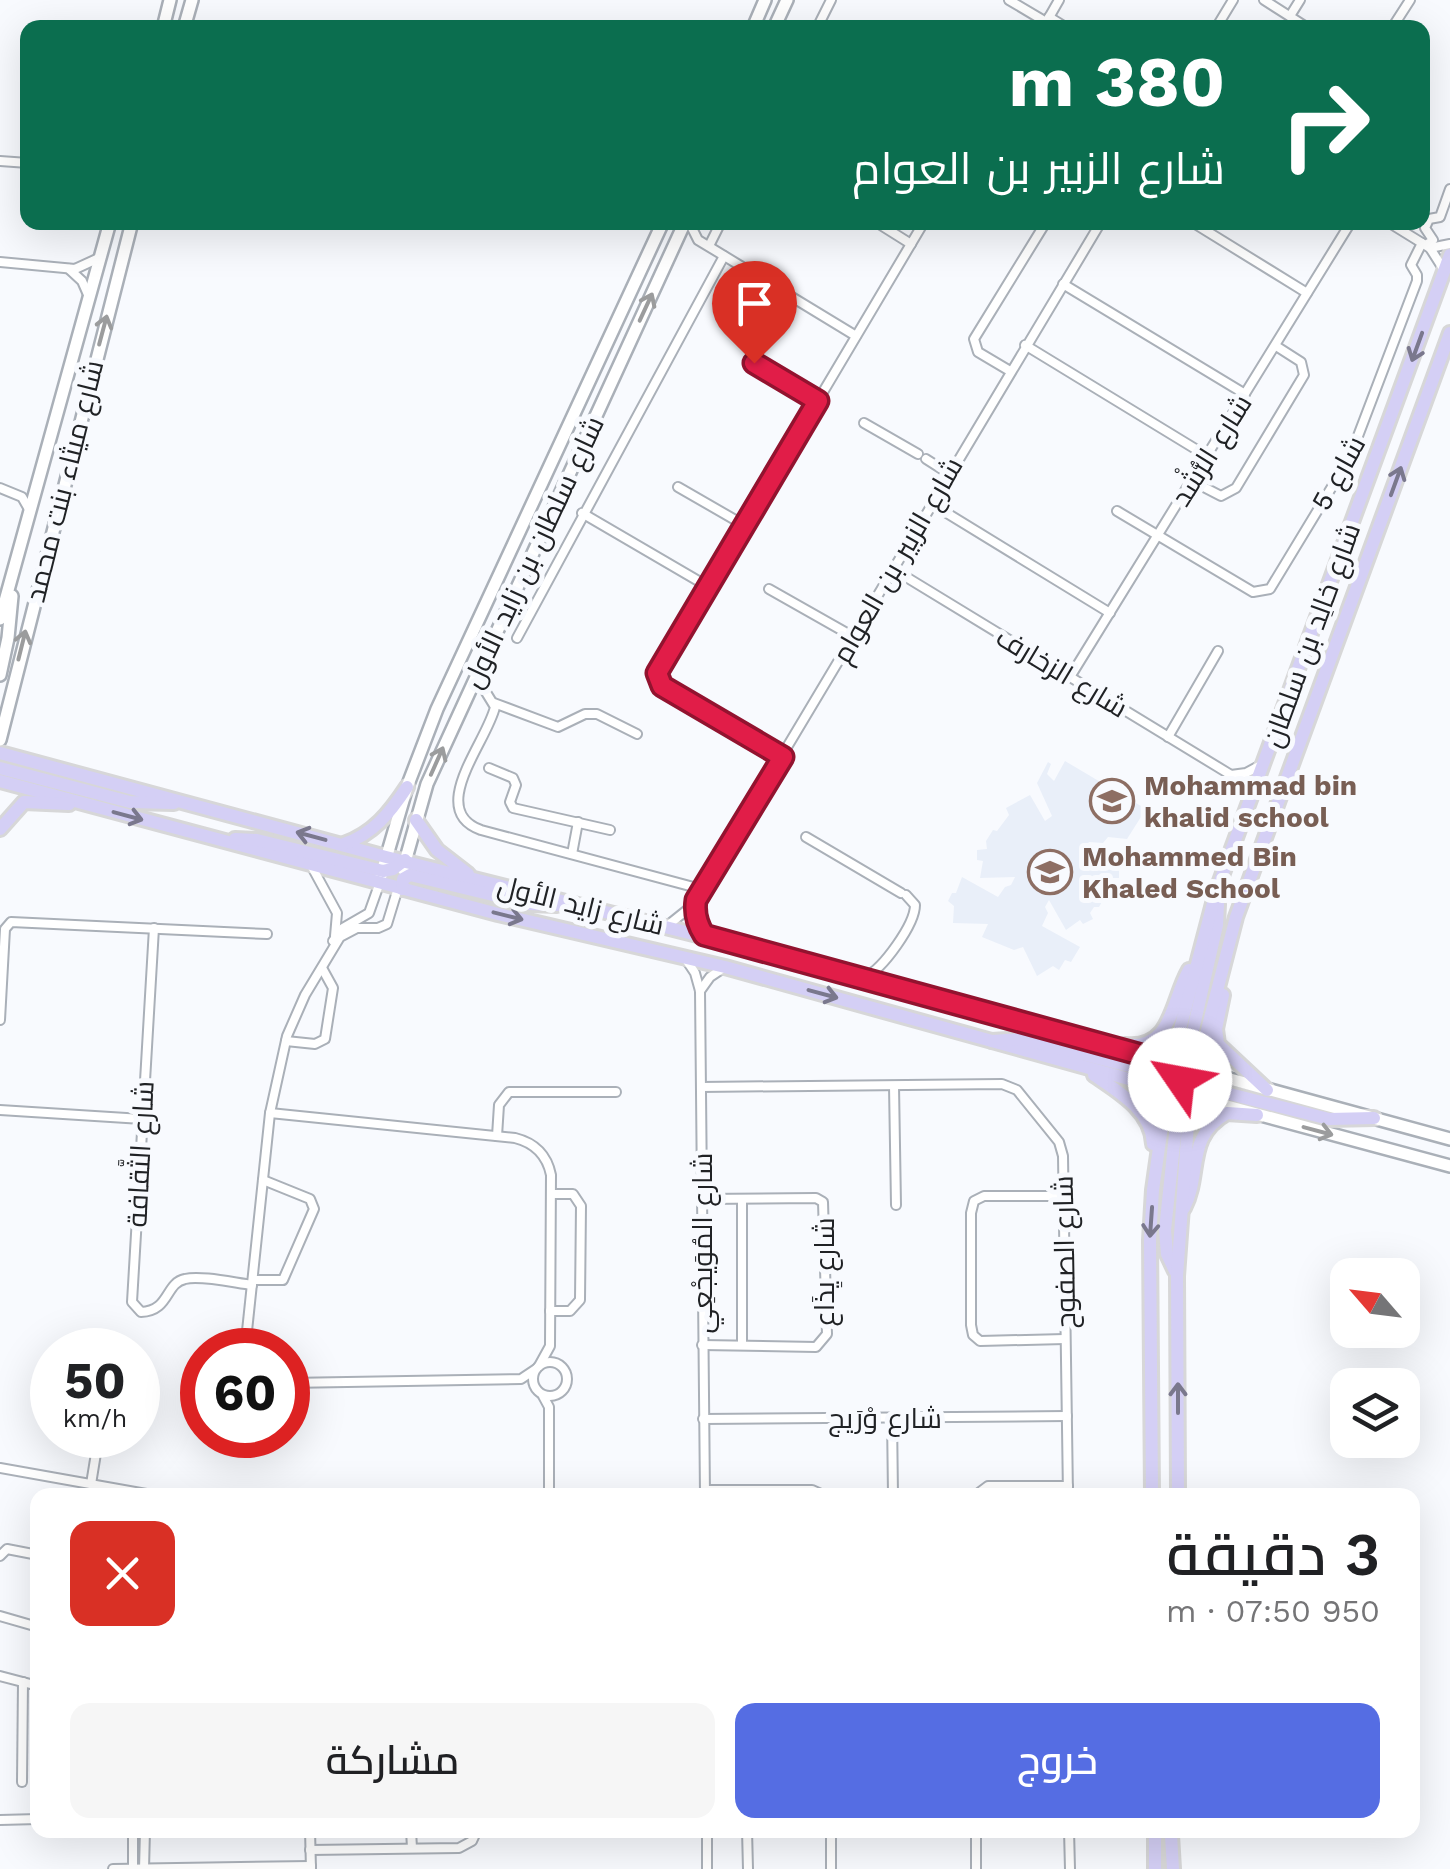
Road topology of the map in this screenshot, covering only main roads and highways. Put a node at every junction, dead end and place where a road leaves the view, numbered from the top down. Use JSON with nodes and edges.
{"nodes":[{"id":1,"x":108,"y":230,"type":"edge"},
{"id":2,"x":130,"y":230,"type":"edge"},
{"id":3,"x":658,"y":230,"type":"edge"},
{"id":4,"x":683,"y":230,"type":"edge"},
{"id":5,"x":1450,"y":256,"type":"edge"},
{"id":6,"x":640,"y":272,"type":"junction"},
{"id":7,"x":1450,"y":333,"type":"edge"},
{"id":8,"x":624,"y":356,"type":"junction"},
{"id":9,"x":11,"y":582,"type":"junction"},
{"id":10,"x":0,"y":618,"type":"edge"},
{"id":11,"x":0,"y":676,"type":"edge"},
{"id":12,"x":0,"y":740,"type":"edge"},
{"id":13,"x":0,"y":752,"type":"edge"},
{"id":14,"x":0,"y":768,"type":"edge"},
{"id":15,"x":0,"y":781,"type":"edge"},
{"id":16,"x":407,"y":788,"type":"junction"},
{"id":17,"x":78,"y":802,"type":"junction"},
{"id":18,"x":186,"y":802,"type":"junction"},
{"id":19,"x":416,"y":820,"type":"junction"},
{"id":20,"x":0,"y":829,"type":"edge"},
{"id":21,"x":221,"y":840,"type":"junction"},
{"id":22,"x":344,"y":844,"type":"junction"},
{"id":23,"x":405,"y":860,"type":"junction"},
{"id":24,"x":383,"y":870,"type":"junction"},
{"id":25,"x":479,"y":880,"type":"junction"},
{"id":26,"x":400,"y":888,"type":"junction"},
{"id":27,"x":1216,"y":892,"type":"junction"},
{"id":28,"x":570,"y":904,"type":"junction"},
{"id":29,"x":1198,"y":955,"type":"junction"},
{"id":30,"x":1223,"y":960,"type":"junction"},
{"id":31,"x":990,"y":1042,"type":"junction"},
{"id":32,"x":1089,"y":1042,"type":"junction"},
{"id":33,"x":1084,"y":1068,"type":"junction"},
{"id":34,"x":1181,"y":1080,"type":"junction"},
{"id":35,"x":1267,"y":1090,"type":"junction"},
{"id":36,"x":1256,"y":1115,"type":"junction"},
{"id":37,"x":1374,"y":1118,"type":"junction"},
{"id":38,"x":1450,"y":1139,"type":"edge"},
{"id":39,"x":1450,"y":1166,"type":"edge"},
{"id":40,"x":1153,"y":1190,"type":"junction"},
{"id":41,"x":1179,"y":1214,"type":"junction"},
{"id":42,"x":1177,"y":1276,"type":"junction"},
{"id":43,"x":1152,"y":1488,"type":"edge"},
{"id":44,"x":1178,"y":1488,"type":"edge"},
{"id":45,"x":1155,"y":1838,"type":"edge"},
{"id":46,"x":1171,"y":1838,"type":"edge"},
{"id":47,"x":1181,"y":1838,"type":"edge"},
{"id":48,"x":1155,"y":1869,"type":"edge"},
{"id":49,"x":1173,"y":1869,"type":"edge"},
{"id":50,"x":1182,"y":1869,"type":"edge"}],
"edges":[{"from":1,"to":9,"type":"main road","name":"شارع ميثاء بنت محمد"},
{"from":12,"to":2,"type":"main road","name":"شارع ميثاء بنت محمد","one_way":true},
{"from":3,"to":6,"type":"main road","name":"شارع سلطان بن زايد الأول"},
{"from":8,"to":4,"type":"main road","name":"شارع سلطان بن زايد الأول","one_way":true},
{"from":5,"to":27,"type":"main road","name":"شارع خالِد بن سلطان","one_way":true},
{"from":6,"to":8,"type":"main road"},
{"from":6,"to":16,"type":"main road","name":"شارع سلطان بن زايد الأول"},
{"from":30,"to":7,"type":"main road","name":"شارع خالِد بن سلطان","one_way":true},
{"from":19,"to":8,"type":"main road","name":"شارع سلطان بن زايد الأول","one_way":true},
{"from":9,"to":10,"type":"main road","name":"شارع ميثاء بنت محمد"},
{"from":9,"to":11,"type":"main road"},
{"from":13,"to":18,"type":"main road","name":"شارع زايد الأول"},
{"from":14,"to":18,"type":"main road"},
{"from":15,"to":17,"type":"main road","name":"شارع زايد الأول"},
{"from":16,"to":22,"type":"main road"},
{"from":16,"to":24,"type":"main road","name":"شارع سلطان بن زايد الأول"},
{"from":17,"to":20,"type":"main road"},
{"from":17,"to":21,"type":"main road","name":"شارع زايد الأول","one_way":true},
{"from":22,"to":18,"type":"main road","name":"شارع زايد الأول","one_way":true},
{"from":19,"to":23,"type":"main road","name":"شارع سلطان بن زايد الأول"},
{"from":19,"to":25,"type":"main road"},
{"from":21,"to":24,"type":"main road","name":"شارع زايد الأول"},
{"from":21,"to":24,"type":"main road"},
{"from":22,"to":24,"type":"main road","name":"شارع زايد الأول"},
{"from":23,"to":24,"type":"main road"},
{"from":23,"to":25,"type":"main road","name":"شارع زايد الأول"},
{"from":23,"to":26,"type":"main road","name":"شارع سلطان بن زايد الأول"},
{"from":24,"to":26,"type":"main road","name":"شارع زايد الأول"},
{"from":25,"to":28,"type":"main road","name":"شارع زايد الأول"},
{"from":26,"to":28,"type":"main road"},
{"from":26,"to":31,"type":"main road","name":"شارع زايد الأول","one_way":true},
{"from":27,"to":29,"type":"main road","name":"شارع خالِد بن سلطان"},
{"from":27,"to":34,"type":"main road"},
{"from":28,"to":32,"type":"main road","name":"شارع زايد الأول"},
{"from":29,"to":32,"type":"main road"},
{"from":29,"to":34,"type":"main road","name":"شارع خالِد بن سلطان"},
{"from":30,"to":34,"type":"main road","name":"شارع خالِد بن سلطان"},
{"from":30,"to":35,"type":"main road"},
{"from":31,"to":33,"type":"main road","name":"شارع زايد الأول"},
{"from":31,"to":34,"type":"main road"},
{"from":32,"to":34,"type":"main road","name":"شارع زايد الأول"},
{"from":33,"to":34,"type":"main road","name":"شارع زايد الأول"},
{"from":33,"to":40,"type":"main road"},
{"from":34,"to":35,"type":"main road","name":"شارع زايد الأول"},
{"from":34,"to":36,"type":"main road","name":"شارع زايد الأول"},
{"from":34,"to":37,"type":"main road"},
{"from":34,"to":40,"type":"main road","name":"شارع خالِد بن سلطان"},
{"from":34,"to":41,"type":"main road","name":"شارع خالِد بن سلطان"},
{"from":34,"to":42,"type":"main road"},
{"from":35,"to":37,"type":"main road","name":"شارع زايد الأول"},
{"from":36,"to":39,"type":"main road","name":"شارع زايد الأول","one_way":true},
{"from":36,"to":41,"type":"main road"},
{"from":37,"to":38,"type":"main road","name":"شارع زايد الأول"},
{"from":40,"to":43,"type":"main road","name":"شارع خالِد بن سلطان","one_way":true},
{"from":41,"to":42,"type":"main road","name":"شارع خالِد بن سلطان"},
{"from":44,"to":42,"type":"main road","name":"شارع خالِد بن سلطان","one_way":true},
{"from":45,"to":48,"type":"main road"},
{"from":46,"to":49,"type":"main road"},
{"from":47,"to":50,"type":"main road"}]}
